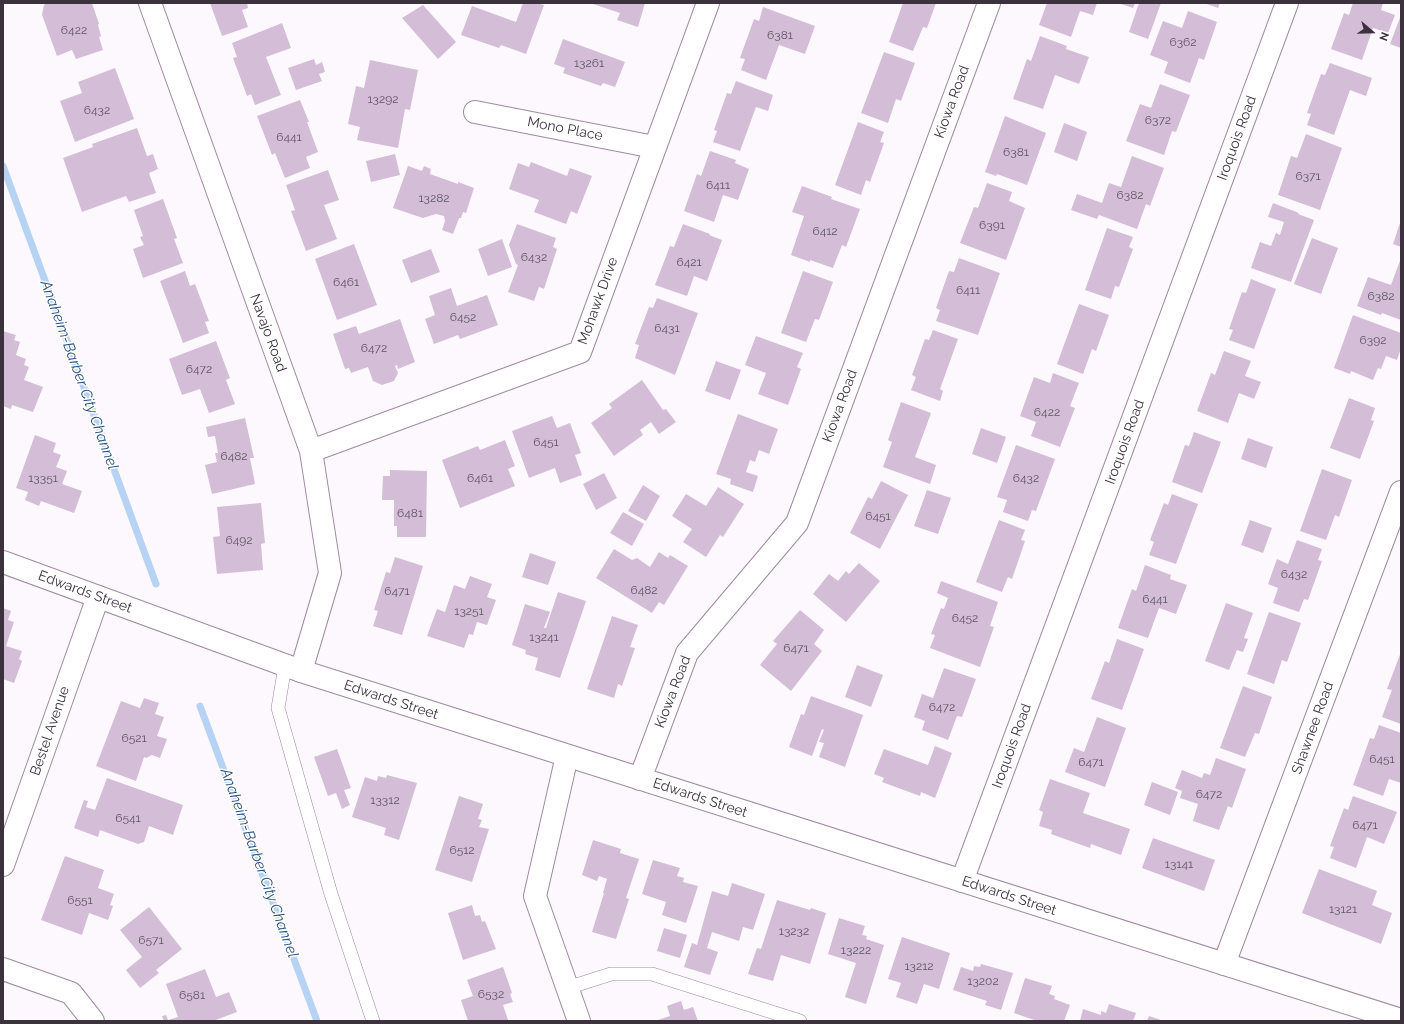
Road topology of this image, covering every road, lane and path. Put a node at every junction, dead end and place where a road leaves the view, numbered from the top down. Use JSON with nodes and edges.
{"nodes":[{"id":1,"x":150,"y":3,"type":"edge"},
{"id":2,"x":708,"y":3,"type":"edge"},
{"id":3,"x":989,"y":3,"type":"edge"},
{"id":4,"x":1287,"y":3,"type":"edge"},
{"id":5,"x":475,"y":112,"type":"dead end"},
{"id":6,"x":654,"y":147,"type":"junction"},
{"id":7,"x":311,"y":451,"type":"junction"},
{"id":8,"x":1401,"y":492,"type":"edge"},
{"id":9,"x":3,"y":562,"type":"edge"},
{"id":10,"x":98,"y":596,"type":"junction"},
{"id":11,"x":293,"y":668,"type":"junction"},
{"id":12,"x":567,"y":756,"type":"junction"},
{"id":13,"x":640,"y":779,"type":"junction"},
{"id":14,"x":3,"y":865,"type":"edge"},
{"id":15,"x":962,"y":881,"type":"junction"},
{"id":16,"x":1224,"y":964,"type":"junction"},
{"id":17,"x":3,"y":969,"type":"edge"},
{"id":18,"x":567,"y":988,"type":"junction"},
{"id":19,"x":1401,"y":1020,"type":"edge"},
{"id":20,"x":93,"y":1021,"type":"edge"},
{"id":21,"x":373,"y":1021,"type":"edge"},
{"id":22,"x":579,"y":1021,"type":"edge"},
{"id":23,"x":800,"y":1021,"type":"edge"}],
"edges":[{"from":1,"to":7,"type":"street","name":"Navajo Road"},
{"from":2,"to":6,"type":"street","name":"Mohawk Drive"},
{"from":3,"to":13,"type":"street","name":"Kiowa Road"},
{"from":4,"to":15,"type":"street","name":"Iroquois Road"},
{"from":5,"to":6,"type":"street","name":"Mono Place"},
{"from":6,"to":7,"type":"street","name":"Mohawk Drive"},
{"from":7,"to":11,"type":"street","name":"Navajo Road"},
{"from":8,"to":16,"type":"street","name":"Shawnee Road"},
{"from":9,"to":10,"type":"street","name":"Edwards Street"},
{"from":10,"to":11,"type":"street","name":"Edwards Street"},
{"from":10,"to":14,"type":"street","name":"Bestel Avenue"},
{"from":11,"to":12,"type":"street","name":"Edwards Street"},
{"from":11,"to":21,"type":"lane"},
{"from":12,"to":13,"type":"street","name":"Edwards Street"},
{"from":12,"to":18,"type":"street"},
{"from":13,"to":15,"type":"street","name":"Edwards Street"},
{"from":15,"to":16,"type":"street","name":"Edwards Street"},
{"from":16,"to":19,"type":"street","name":"Edwards Street"},
{"from":17,"to":20,"type":"street"},
{"from":18,"to":22,"type":"street"},
{"from":18,"to":23,"type":"lane"}]}
